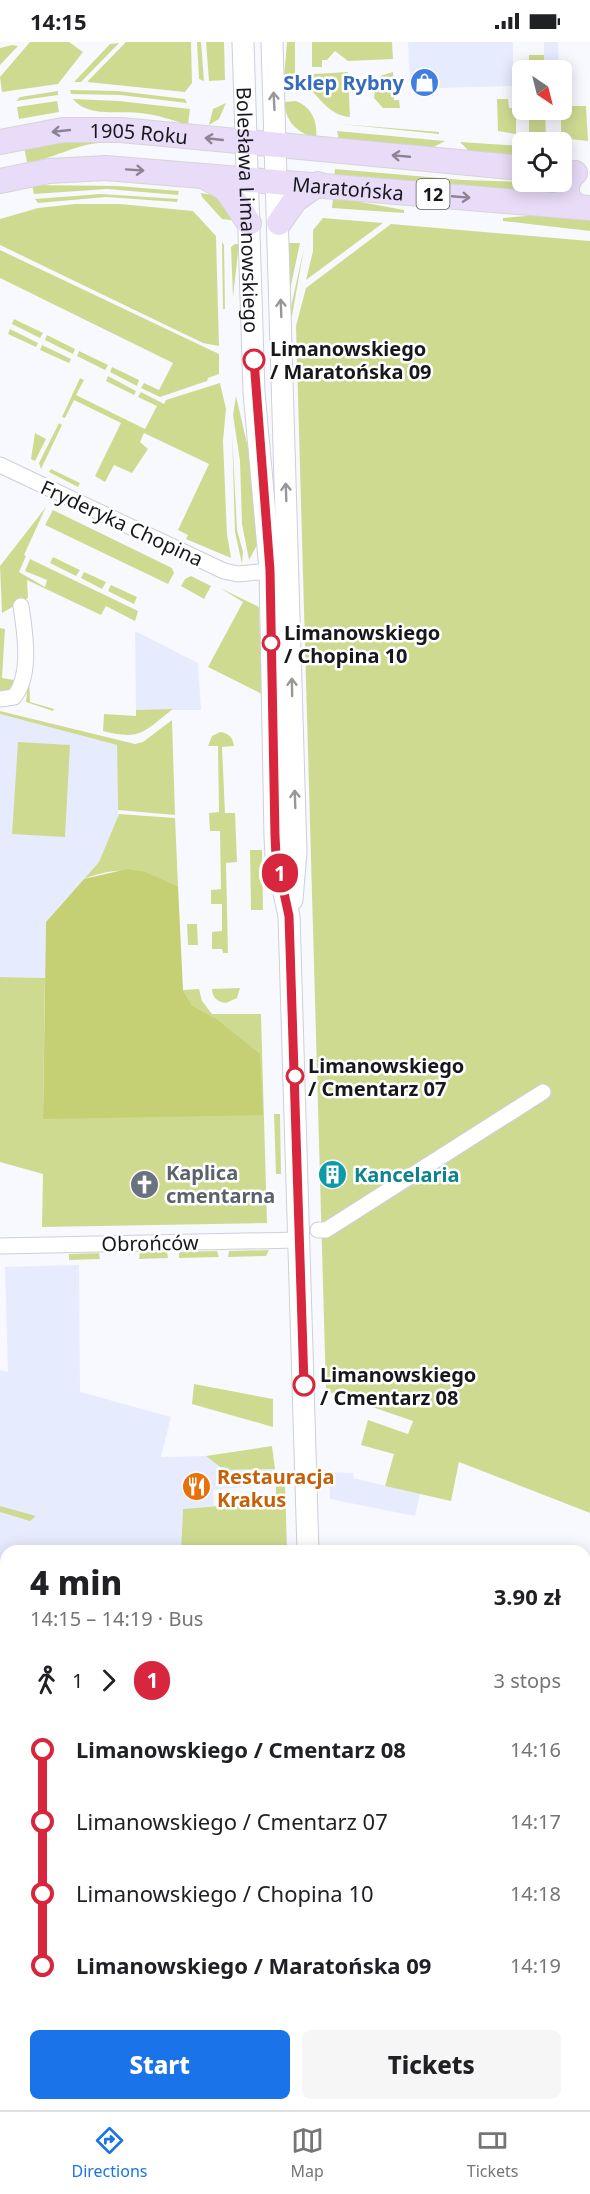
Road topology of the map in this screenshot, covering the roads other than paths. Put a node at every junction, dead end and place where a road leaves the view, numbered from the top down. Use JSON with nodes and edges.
{"nodes":[{"id":1,"x":243,"y":42,"type":"edge"},
{"id":2,"x":272,"y":42,"type":"edge"},
{"id":3,"x":6,"y":138,"type":"edge"},
{"id":4,"x":246,"y":143,"type":"junction"},
{"id":5,"x":276,"y":145,"type":"junction"},
{"id":6,"x":512,"y":167,"type":"edge"},
{"id":7,"x":575,"y":174,"type":"edge"},
{"id":8,"x":6,"y":175,"type":"edge"},
{"id":9,"x":200,"y":175,"type":"junction"},
{"id":10,"x":247,"y":179,"type":"junction"},
{"id":11,"x":277,"y":181,"type":"junction"},
{"id":12,"x":318,"y":184,"type":"junction"},
{"id":13,"x":583,"y":207,"type":"edge"},
{"id":14,"x":249,"y":223,"type":"junction"},
{"id":15,"x":279,"y":223,"type":"junction"},
{"id":16,"x":0,"y":465,"type":"edge"},
{"id":17,"x":246,"y":573,"type":"junction"},
{"id":18,"x":279,"y":574,"type":"junction"},
{"id":19,"x":271,"y":592,"type":"junction"},
{"id":20,"x":21,"y":606,"type":"dead end"},
{"id":21,"x":7,"y":698,"type":"edge"},
{"id":22,"x":289,"y":916,"type":"junction"},
{"id":23,"x":543,"y":1092,"type":"dead end"},
{"id":24,"x":308,"y":1235,"type":"junction"},
{"id":25,"x":0,"y":1246,"type":"edge"},
{"id":26,"x":308,"y":1545,"type":"edge"}],
"edges":[{"from":1,"to":4,"type":"street","name":"Bolesława Limanowskiego"},
{"from":5,"to":2,"type":"street","name":"Bolesława Limanowskiego","one_way":true},
{"from":4,"to":3,"type":"main road","name":"1905 Roku","number":"12","one_way":true},
{"from":4,"to":5,"type":"main road","name":"1905 Roku","number":"12"},
{"from":4,"to":10,"type":"street","name":"Bolesława Limanowskiego"},
{"from":6,"to":5,"type":"main road","name":"Maratońska","number":"12","one_way":true},
{"from":5,"to":11,"type":"street","name":"Bolesława Limanowskiego"},
{"from":7,"to":13,"type":"main road"},
{"from":8,"to":9,"type":"main road","name":"1905 Roku","number":"12","one_way":true},
{"from":9,"to":10,"type":"main road","name":"1905 Roku","number":"12"},
{"from":9,"to":14,"type":"main road"},
{"from":10,"to":11,"type":"main road","name":"Maratońska","number":"12"},
{"from":10,"to":14,"type":"street","name":"Bolesława Limanowskiego"},
{"from":11,"to":12,"type":"main road","name":"Maratońska","number":"12"},
{"from":11,"to":15,"type":"street","name":"Bolesława Limanowskiego"},
{"from":12,"to":13,"type":"main road","name":"Maratońska","number":"12","one_way":true},
{"from":12,"to":15,"type":"main road"},
{"from":14,"to":18,"type":"street","name":"Bolesława Limanowskiego"},
{"from":18,"to":15,"type":"street","name":"Bolesława Limanowskiego","one_way":true},
{"from":16,"to":17,"type":"street","name":"Fryderyka Chopina"},
{"from":17,"to":18,"type":"street"},
{"from":17,"to":19,"type":"street"},
{"from":18,"to":19,"type":"street","name":"Bolesława Limanowskiego"},
{"from":22,"to":18,"type":"street","name":"Bolesława Limanowskiego","one_way":true},
{"from":19,"to":22,"type":"street","name":"Bolesława Limanowskiego"},
{"from":20,"to":21,"type":"street"},
{"from":22,"to":24,"type":"street","name":"Bolesława Limanowskiego"},
{"from":23,"to":24,"type":"street"},
{"from":24,"to":25,"type":"street","name":"Obrońców"},
{"from":24,"to":26,"type":"street","name":"Bolesława Limanowskiego"}]}
